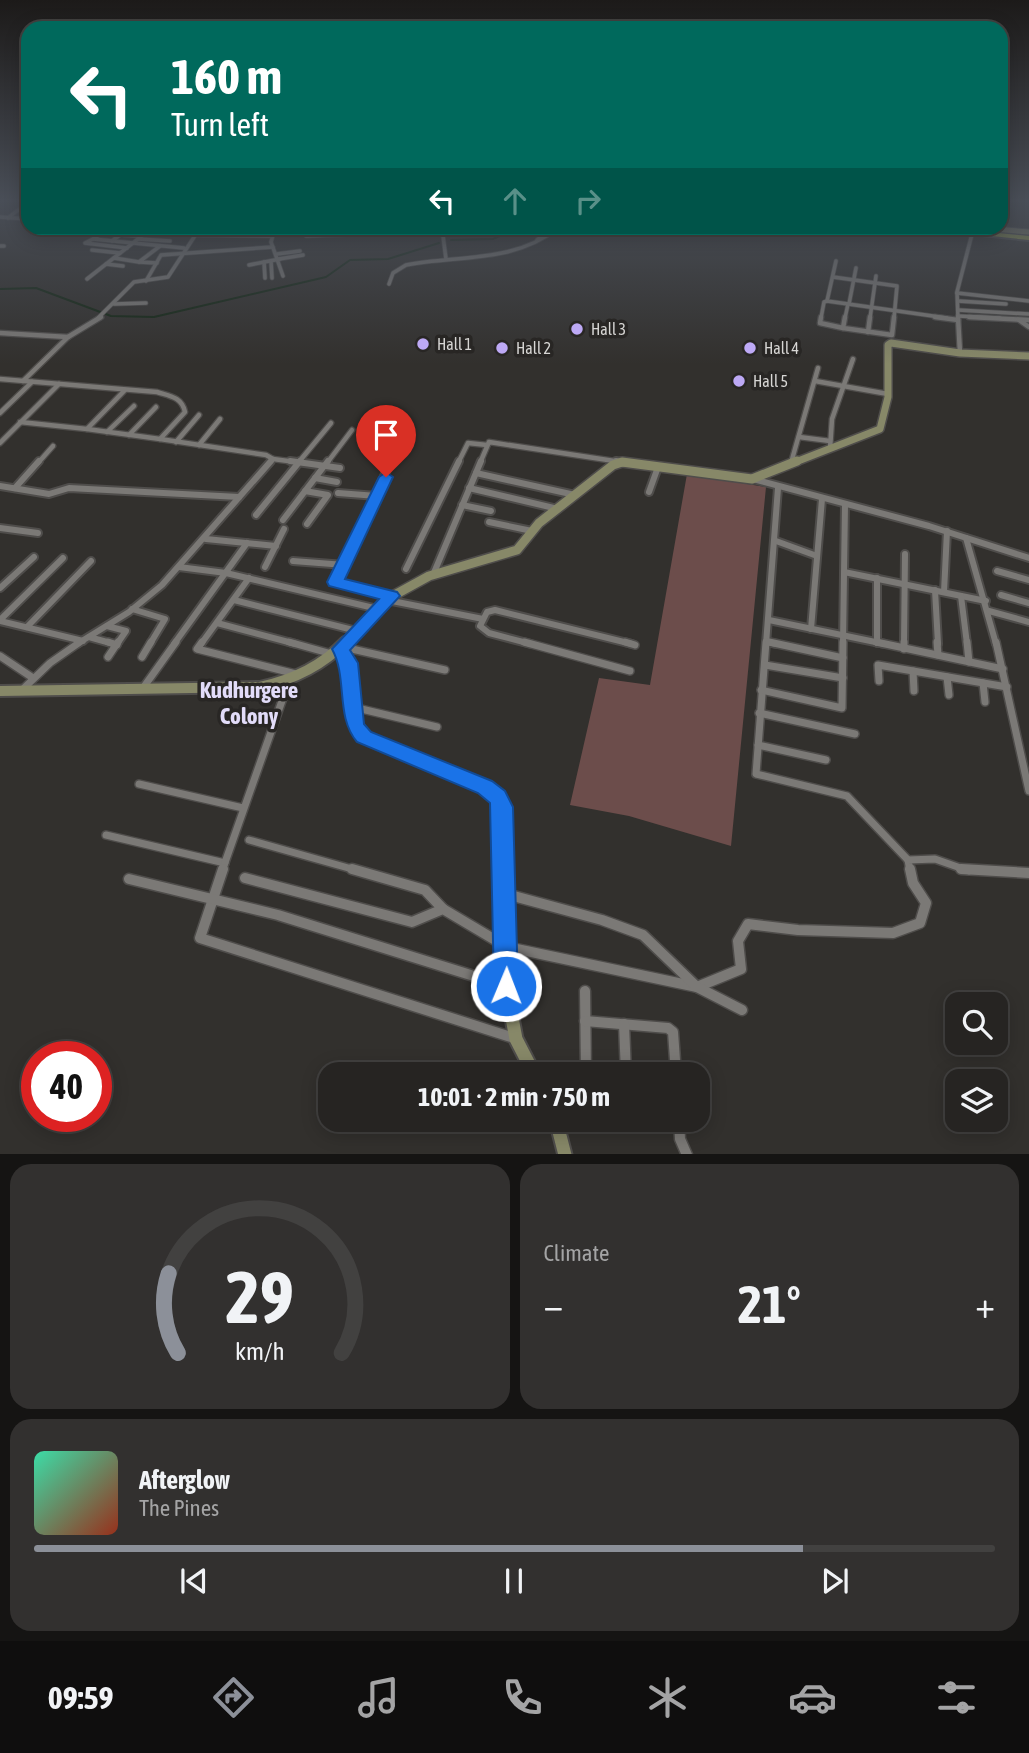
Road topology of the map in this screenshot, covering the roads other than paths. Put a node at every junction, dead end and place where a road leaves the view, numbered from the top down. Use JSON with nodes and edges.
{"nodes":[{"id":1,"x":180,"y":255,"type":"edge"},
{"id":2,"x":117,"y":256,"type":"edge"},
{"id":3,"x":147,"y":256,"type":"edge"},
{"id":4,"x":161,"y":256,"type":"edge"},
{"id":5,"x":230,"y":256,"type":"edge"},
{"id":6,"x":285,"y":256,"type":"edge"},
{"id":7,"x":460,"y":256,"type":"edge"},
{"id":8,"x":463,"y":256,"type":"edge"},
{"id":9,"x":966,"y":256,"type":"edge"},
{"id":10,"x":279,"y":257,"type":"junction"},
{"id":11,"x":114,"y":258,"type":"junction"},
{"id":12,"x":446,"y":258,"type":"junction"},
{"id":13,"x":229,"y":260,"type":"dead end"},
{"id":14,"x":271,"y":261,"type":"junction"},
{"id":15,"x":836,"y":261,"type":"dead end"},
{"id":16,"x":139,"y":262,"type":"junction"},
{"id":17,"x":264,"y":262,"type":"junction"},
{"id":18,"x":157,"y":263,"type":"junction"},
{"id":19,"x":106,"y":264,"type":"junction"},
{"id":20,"x":249,"y":265,"type":"dead end"},
{"id":21,"x":123,"y":266,"type":"dead end"},
{"id":22,"x":856,"y":268,"type":"dead end"},
{"id":23,"x":283,"y":276,"type":"dead end"},
{"id":24,"x":876,"y":276,"type":"dead end"},
{"id":25,"x":833,"y":277,"type":"junction"},
{"id":26,"x":265,"y":278,"type":"dead end"},
{"id":27,"x":272,"y":278,"type":"dead end"},
{"id":28,"x":88,"y":279,"type":"dead end"},
{"id":29,"x":854,"y":280,"type":"junction"},
{"id":30,"x":146,"y":281,"type":"junction"},
{"id":31,"x":875,"y":283,"type":"junction"},
{"id":32,"x":957,"y":293,"type":"junction"},
{"id":33,"x":827,"y":301,"type":"junction"},
{"id":34,"x":958,"y":301,"type":"junction"},
{"id":35,"x":1029,"y":301,"type":"edge"},
{"id":36,"x":146,"y":303,"type":"dead end"},
{"id":37,"x":114,"y":304,"type":"junction"},
{"id":38,"x":849,"y":304,"type":"junction"},
{"id":39,"x":1006,"y":304,"type":"dead end"},
{"id":40,"x":872,"y":307,"type":"junction"},
{"id":41,"x":894,"y":311,"type":"junction"},
{"id":42,"x":1029,"y":314,"type":"edge"},
{"id":43,"x":958,"y":315,"type":"junction"},
{"id":44,"x":1019,"y":320,"type":"junction"},
{"id":45,"x":1029,"y":320,"type":"edge"},
{"id":46,"x":1029,"y":327,"type":"edge"},
{"id":47,"x":843,"y":328,"type":"junction"},
{"id":48,"x":868,"y":332,"type":"junction"},
{"id":49,"x":1,"y":334,"type":"edge"},
{"id":50,"x":68,"y":337,"type":"junction"},
{"id":51,"x":960,"y":354,"type":"junction"},
{"id":52,"x":1029,"y":356,"type":"edge"},
{"id":53,"x":853,"y":359,"type":"dead end"},
{"id":54,"x":818,"y":368,"type":"dead end"},
{"id":55,"x":0,"y":379,"type":"edge"},
{"id":56,"x":22,"y":381,"type":"junction"},
{"id":57,"x":815,"y":381,"type":"junction"},
{"id":58,"x":32,"y":382,"type":"junction"},
{"id":59,"x":59,"y":384,"type":"junction"},
{"id":60,"x":841,"y":385,"type":"junction"},
{"id":61,"x":125,"y":390,"type":"junction"},
{"id":62,"x":888,"y":394,"type":"junction"},
{"id":63,"x":134,"y":406,"type":"dead end"},
{"id":64,"x":156,"y":407,"type":"dead end"},
{"id":65,"x":0,"y":413,"type":"edge"},
{"id":66,"x":200,"y":415,"type":"dead end"},
{"id":67,"x":220,"y":419,"type":"dead end"},
{"id":68,"x":20,"y":422,"type":"junction"},
{"id":69,"x":331,"y":423,"type":"dead end"},
{"id":70,"x":87,"y":429,"type":"junction"},
{"id":71,"x":352,"y":430,"type":"dead end"},
{"id":72,"x":107,"y":432,"type":"junction"},
{"id":73,"x":129,"y":435,"type":"junction"},
{"id":74,"x":799,"y":437,"type":"junction"},
{"id":75,"x":160,"y":439,"type":"junction"},
{"id":76,"x":176,"y":442,"type":"junction"},
{"id":77,"x":365,"y":442,"type":"dead end"},
{"id":78,"x":0,"y":443,"type":"edge"},
{"id":79,"x":199,"y":445,"type":"junction"},
{"id":80,"x":487,"y":445,"type":"junction"},
{"id":81,"x":830,"y":445,"type":"junction"},
{"id":82,"x":53,"y":446,"type":"dead end"},
{"id":83,"x":273,"y":459,"type":"junction"},
{"id":84,"x":299,"y":462,"type":"junction"},
{"id":85,"x":622,"y":462,"type":"junction"},
{"id":86,"x":791,"y":463,"type":"junction"},
{"id":87,"x":324,"y":466,"type":"junction"},
{"id":88,"x":658,"y":467,"type":"junction"},
{"id":89,"x":340,"y":468,"type":"dead end"},
{"id":90,"x":476,"y":473,"type":"junction"},
{"id":91,"x":315,"y":478,"type":"junction"},
{"id":92,"x":753,"y":479,"type":"junction"},
{"id":93,"x":337,"y":482,"type":"dead end"},
{"id":94,"x":0,"y":486,"type":"edge"},
{"id":95,"x":15,"y":488,"type":"junction"},
{"id":96,"x":469,"y":488,"type":"junction"},
{"id":97,"x":778,"y":488,"type":"junction"},
{"id":98,"x":305,"y":491,"type":"junction"},
{"id":99,"x":649,"y":492,"type":"dead end"},
{"id":100,"x":338,"y":493,"type":"dead end"},
{"id":101,"x":575,"y":495,"type":"junction"},
{"id":102,"x":377,"y":496,"type":"junction"},
{"id":103,"x":239,"y":498,"type":"junction"},
{"id":104,"x":822,"y":499,"type":"junction"},
{"id":105,"x":845,"y":504,"type":"junction"},
{"id":106,"x":462,"y":505,"type":"junction"},
{"id":107,"x":558,"y":509,"type":"junction"},
{"id":108,"x":491,"y":511,"type":"dead end"},
{"id":109,"x":256,"y":515,"type":"dead end"},
{"id":110,"x":283,"y":520,"type":"dead end"},
{"id":111,"x":489,"y":522,"type":"dead end"},
{"id":112,"x":307,"y":524,"type":"dead end"},
{"id":113,"x":0,"y":528,"type":"edge"},
{"id":114,"x":284,"y":529,"type":"dead end"},
{"id":115,"x":532,"y":531,"type":"junction"},
{"id":116,"x":947,"y":531,"type":"junction"},
{"id":117,"x":38,"y":533,"type":"dead end"},
{"id":118,"x":966,"y":538,"type":"junction"},
{"id":119,"x":205,"y":540,"type":"junction"},
{"id":120,"x":776,"y":541,"type":"junction"},
{"id":121,"x":247,"y":544,"type":"junction"},
{"id":122,"x":276,"y":546,"type":"junction"},
{"id":123,"x":905,"y":554,"type":"dead end"},
{"id":124,"x":817,"y":556,"type":"junction"},
{"id":125,"x":34,"y":557,"type":"dead end"},
{"id":126,"x":63,"y":558,"type":"dead end"},
{"id":127,"x":1029,"y":558,"type":"edge"},
{"id":128,"x":92,"y":561,"type":"dead end"},
{"id":129,"x":293,"y":561,"type":"dead end"},
{"id":130,"x":345,"y":565,"type":"junction"},
{"id":131,"x":180,"y":567,"type":"junction"},
{"id":132,"x":265,"y":567,"type":"dead end"},
{"id":133,"x":406,"y":569,"type":"dead end"},
{"id":134,"x":997,"y":571,"type":"dead end"},
{"id":135,"x":844,"y":572,"type":"junction"},
{"id":136,"x":226,"y":573,"type":"junction"},
{"id":137,"x":433,"y":575,"type":"junction"},
{"id":138,"x":249,"y":578,"type":"junction"},
{"id":139,"x":877,"y":578,"type":"junction"},
{"id":140,"x":1029,"y":580,"type":"edge"},
{"id":141,"x":905,"y":584,"type":"junction"},
{"id":142,"x":0,"y":588,"type":"edge"},
{"id":143,"x":934,"y":590,"type":"junction"},
{"id":144,"x":944,"y":592,"type":"junction"},
{"id":145,"x":1001,"y":595,"type":"dead end"},
{"id":146,"x":961,"y":596,"type":"junction"},
{"id":147,"x":389,"y":598,"type":"junction"},
{"id":148,"x":234,"y":600,"type":"junction"},
{"id":149,"x":986,"y":601,"type":"junction"},
{"id":150,"x":1029,"y":603,"type":"edge"},
{"id":151,"x":132,"y":609,"type":"junction"},
{"id":152,"x":378,"y":609,"type":"junction"},
{"id":153,"x":989,"y":611,"type":"junction"},
{"id":154,"x":483,"y":619,"type":"junction"},
{"id":155,"x":769,"y":620,"type":"junction"},
{"id":156,"x":0,"y":621,"type":"edge"},
{"id":157,"x":1029,"y":622,"type":"edge"},
{"id":158,"x":216,"y":623,"type":"junction"},
{"id":159,"x":107,"y":625,"type":"junction"},
{"id":160,"x":27,"y":627,"type":"junction"},
{"id":161,"x":811,"y":629,"type":"junction"},
{"id":162,"x":357,"y":631,"type":"junction"},
{"id":163,"x":842,"y":636,"type":"junction"},
{"id":164,"x":86,"y":639,"type":"junction"},
{"id":165,"x":767,"y":642,"type":"junction"},
{"id":166,"x":877,"y":643,"type":"junction"},
{"id":167,"x":117,"y":645,"type":"junction"},
{"id":168,"x":635,"y":645,"type":"dead end"},
{"id":169,"x":904,"y":649,"type":"junction"},
{"id":170,"x":339,"y":650,"type":"junction"},
{"id":171,"x":0,"y":656,"type":"edge"},
{"id":172,"x":938,"y":656,"type":"junction"},
{"id":173,"x":108,"y":657,"type":"dead end"},
{"id":174,"x":142,"y":657,"type":"dead end"},
{"id":175,"x":843,"y":658,"type":"junction"},
{"id":176,"x":969,"y":662,"type":"junction"},
{"id":177,"x":765,"y":665,"type":"junction"},
{"id":178,"x":1003,"y":669,"type":"junction"},
{"id":179,"x":445,"y":670,"type":"dead end"},
{"id":180,"x":630,"y":671,"type":"dead end"},
{"id":181,"x":913,"y":671,"type":"junction"},
{"id":182,"x":302,"y":675,"type":"junction"},
{"id":183,"x":947,"y":677,"type":"junction"},
{"id":184,"x":33,"y":678,"type":"junction"},
{"id":185,"x":843,"y":678,"type":"junction"},
{"id":186,"x":289,"y":681,"type":"junction"},
{"id":187,"x":879,"y":681,"type":"dead end"},
{"id":188,"x":983,"y":683,"type":"junction"},
{"id":189,"x":1007,"y":687,"type":"junction"},
{"id":190,"x":143,"y":688,"type":"junction"},
{"id":191,"x":23,"y":689,"type":"junction"},
{"id":192,"x":761,"y":690,"type":"junction"},
{"id":193,"x":0,"y":691,"type":"edge"},
{"id":194,"x":914,"y":691,"type":"dead end"},
{"id":195,"x":949,"y":695,"type":"dead end"},
{"id":196,"x":985,"y":702,"type":"dead end"},
{"id":197,"x":353,"y":707,"type":"junction"},
{"id":198,"x":759,"y":713,"type":"junction"},
{"id":199,"x":438,"y":727,"type":"dead end"},
{"id":200,"x":855,"y":734,"type":"dead end"},
{"id":201,"x":758,"y":745,"type":"junction"},
{"id":202,"x":826,"y":760,"type":"dead end"},
{"id":203,"x":138,"y":784,"type":"dead end"},
{"id":204,"x":1029,"y":791,"type":"edge"},
{"id":205,"x":243,"y":808,"type":"junction"},
{"id":206,"x":106,"y":835,"type":"dead end"},
{"id":207,"x":249,"y":840,"type":"dead end"},
{"id":208,"x":908,"y":860,"type":"junction"},
{"id":209,"x":225,"y":863,"type":"junction"},
{"id":210,"x":1029,"y":873,"type":"edge"},
{"id":211,"x":245,"y":877,"type":"dead end"},
{"id":212,"x":129,"y":878,"type":"dead end"},
{"id":213,"x":506,"y":894,"type":"junction"},
{"id":214,"x":213,"y":898,"type":"junction"},
{"id":215,"x":443,"y":909,"type":"junction"},
{"id":216,"x":507,"y":947,"type":"junction"},
{"id":217,"x":506,"y":986,"type":"junction"},
{"id":218,"x":697,"y":987,"type":"junction"},
{"id":219,"x":585,"y":991,"type":"dead end"},
{"id":220,"x":742,"y":1010,"type":"dead end"},
{"id":221,"x":585,"y":1021,"type":"junction"},
{"id":222,"x":624,"y":1024,"type":"junction"},
{"id":223,"x":516,"y":1039,"type":"junction"},
{"id":224,"x":528,"y":1062,"type":"edge"},
{"id":225,"x":586,"y":1062,"type":"edge"},
{"id":226,"x":626,"y":1062,"type":"edge"},
{"id":227,"x":675,"y":1062,"type":"edge"},
{"id":228,"x":559,"y":1132,"type":"edge"},
{"id":229,"x":680,"y":1132,"type":"edge"},
{"id":230,"x":565,"y":1154,"type":"edge"},
{"id":231,"x":687,"y":1154,"type":"edge"}],
"edges":[{"from":1,"to":30,"type":"street"},
{"from":2,"to":11,"type":"street"},
{"from":3,"to":16,"type":"street"},
{"from":4,"to":18,"type":"street"},
{"from":5,"to":13,"type":"street"},
{"from":6,"to":10,"type":"street"},
{"from":7,"to":12,"type":"street"},
{"from":8,"to":12,"type":"street"},
{"from":9,"to":32,"type":"street"},
{"from":10,"to":14,"type":"street"},
{"from":10,"to":23,"type":"street"},
{"from":11,"to":16,"type":"street"},
{"from":11,"to":19,"type":"street"},
{"from":12,"to":12,"type":"street"},
{"from":14,"to":17,"type":"street"},
{"from":14,"to":27,"type":"street"},
{"from":15,"to":25,"type":"street"},
{"from":16,"to":18,"type":"street"},
{"from":17,"to":20,"type":"street"},
{"from":17,"to":26,"type":"street"},
{"from":18,"to":30,"type":"street"},
{"from":19,"to":21,"type":"street"},
{"from":19,"to":28,"type":"street"},
{"from":22,"to":29,"type":"street"},
{"from":24,"to":31,"type":"street"},
{"from":25,"to":29,"type":"street"},
{"from":25,"to":33,"type":"street"},
{"from":29,"to":31,"type":"street"},
{"from":29,"to":38,"type":"street"},
{"from":30,"to":37,"type":"street"},
{"from":31,"to":40,"type":"street"},
{"from":31,"to":41,"type":"street"},
{"from":32,"to":34,"type":"street"},
{"from":32,"to":35,"type":"street"},
{"from":33,"to":38,"type":"street"},
{"from":33,"to":47,"type":"street"},
{"from":34,"to":39,"type":"street"},
{"from":34,"to":43,"type":"street"},
{"from":36,"to":37,"type":"street"},
{"from":37,"to":50,"type":"street"},
{"from":38,"to":40,"type":"street"},
{"from":38,"to":47,"type":"street"},
{"from":40,"to":41,"type":"street"},
{"from":40,"to":48,"type":"street"},
{"from":41,"to":43,"type":"street"},
{"from":41,"to":48,"type":"street"},
{"from":42,"to":43,"type":"street"},
{"from":43,"to":44,"type":"street"},
{"from":43,"to":51,"type":"street"},
{"from":44,"to":45,"type":"street"},
{"from":44,"to":46,"type":"street"},
{"from":47,"to":48,"type":"street"},
{"from":49,"to":50,"type":"street"},
{"from":50,"to":56,"type":"street"},
{"from":51,"to":52,"type":"street"},
{"from":51,"to":62,"type":"street"},
{"from":53,"to":60,"type":"street"},
{"from":54,"to":57,"type":"street"},
{"from":55,"to":56,"type":"street"},
{"from":56,"to":58,"type":"street"},
{"from":57,"to":60,"type":"street"},
{"from":57,"to":74,"type":"street"},
{"from":58,"to":59,"type":"street"},
{"from":58,"to":65,"type":"street"},
{"from":59,"to":61,"type":"street"},
{"from":59,"to":68,"type":"street"},
{"from":60,"to":62,"type":"street"},
{"from":60,"to":81,"type":"street"},
{"from":61,"to":70,"type":"street"},
{"from":61,"to":75,"type":"street"},
{"from":62,"to":81,"type":"street"},
{"from":63,"to":72,"type":"street"},
{"from":64,"to":73,"type":"street"},
{"from":66,"to":76,"type":"street"},
{"from":67,"to":79,"type":"street"},
{"from":68,"to":70,"type":"street"},
{"from":68,"to":78,"type":"street"},
{"from":69,"to":84,"type":"street"},
{"from":70,"to":72,"type":"street"},
{"from":71,"to":87,"type":"street"},
{"from":72,"to":73,"type":"street"},
{"from":73,"to":75,"type":"street"},
{"from":74,"to":81,"type":"street"},
{"from":74,"to":86,"type":"street"},
{"from":75,"to":76,"type":"street"},
{"from":76,"to":79,"type":"street"},
{"from":77,"to":102,"type":"street"},
{"from":79,"to":83,"type":"street"},
{"from":80,"to":85,"type":"street"},
{"from":80,"to":90,"type":"street"},
{"from":80,"to":133,"type":"street"},
{"from":81,"to":86,"type":"street"},
{"from":82,"to":95,"type":"street"},
{"from":83,"to":84,"type":"street"},
{"from":83,"to":103,"type":"street"},
{"from":84,"to":87,"type":"street"},
{"from":84,"to":109,"type":"street"},
{"from":85,"to":88,"type":"street"},
{"from":85,"to":101,"type":"street"},
{"from":86,"to":92,"type":"street"},
{"from":87,"to":89,"type":"street"},
{"from":87,"to":91,"type":"street"},
{"from":88,"to":92,"type":"street"},
{"from":88,"to":99,"type":"street"},
{"from":90,"to":96,"type":"street"},
{"from":90,"to":101,"type":"street"},
{"from":91,"to":93,"type":"street"},
{"from":91,"to":98,"type":"street"},
{"from":92,"to":97,"type":"street"},
{"from":94,"to":95,"type":"street"},
{"from":95,"to":103,"type":"street"},
{"from":96,"to":106,"type":"street"},
{"from":96,"to":107,"type":"street"},
{"from":97,"to":104,"type":"street"},
{"from":97,"to":120,"type":"street"},
{"from":98,"to":110,"type":"street"},
{"from":98,"to":112,"type":"street"},
{"from":100,"to":102,"type":"street"},
{"from":101,"to":107,"type":"street"},
{"from":102,"to":130,"type":"street"},
{"from":103,"to":119,"type":"street"},
{"from":104,"to":105,"type":"street"},
{"from":104,"to":124,"type":"street"},
{"from":105,"to":116,"type":"street"},
{"from":105,"to":135,"type":"street"},
{"from":106,"to":108,"type":"street"},
{"from":106,"to":137,"type":"street"},
{"from":107,"to":115,"type":"street"},
{"from":111,"to":115,"type":"street"},
{"from":113,"to":117,"type":"street"},
{"from":114,"to":122,"type":"street"},
{"from":115,"to":137,"type":"street"},
{"from":116,"to":118,"type":"street"},
{"from":116,"to":144,"type":"street"},
{"from":118,"to":127,"type":"street"},
{"from":118,"to":149,"type":"street"},
{"from":119,"to":121,"type":"street"},
{"from":119,"to":131,"type":"street"},
{"from":120,"to":124,"type":"street"},
{"from":120,"to":155,"type":"street"},
{"from":121,"to":122,"type":"street"},
{"from":121,"to":136,"type":"street"},
{"from":122,"to":132,"type":"street"},
{"from":123,"to":141,"type":"street"},
{"from":124,"to":161,"type":"street"},
{"from":125,"to":142,"type":"street"},
{"from":126,"to":156,"type":"street"},
{"from":128,"to":160,"type":"street"},
{"from":129,"to":130,"type":"street"},
{"from":130,"to":147,"type":"street"},
{"from":131,"to":136,"type":"street"},
{"from":131,"to":151,"type":"street"},
{"from":134,"to":140,"type":"street"},
{"from":135,"to":139,"type":"street"},
{"from":135,"to":163,"type":"street"},
{"from":136,"to":138,"type":"street"},
{"from":136,"to":190,"type":"street"},
{"from":137,"to":147,"type":"street"},
{"from":138,"to":148,"type":"street"},
{"from":138,"to":152,"type":"street"},
{"from":139,"to":141,"type":"street"},
{"from":139,"to":166,"type":"street"},
{"from":141,"to":143,"type":"street"},
{"from":141,"to":169,"type":"street"},
{"from":143,"to":144,"type":"street"},
{"from":143,"to":172,"type":"street"},
{"from":144,"to":146,"type":"street"},
{"from":145,"to":150,"type":"street"},
{"from":146,"to":149,"type":"street"},
{"from":146,"to":176,"type":"street"},
{"from":147,"to":152,"type":"street"},
{"from":147,"to":154,"type":"street"},
{"from":148,"to":158,"type":"street"},
{"from":148,"to":162,"type":"street"},
{"from":149,"to":153,"type":"street"},
{"from":151,"to":159,"type":"street"},
{"from":151,"to":174,"type":"street"},
{"from":152,"to":162,"type":"street"},
{"from":153,"to":157,"type":"street"},
{"from":153,"to":178,"type":"street"},
{"from":154,"to":168,"type":"street"},
{"from":154,"to":180,"type":"street"},
{"from":155,"to":161,"type":"street"},
{"from":155,"to":165,"type":"street"},
{"from":156,"to":160,"type":"street"},
{"from":158,"to":170,"type":"street"},
{"from":158,"to":182,"type":"street"},
{"from":159,"to":164,"type":"street"},
{"from":159,"to":167,"type":"street"},
{"from":160,"to":164,"type":"street"},
{"from":161,"to":163,"type":"street"},
{"from":162,"to":170,"type":"street"},
{"from":163,"to":166,"type":"street"},
{"from":163,"to":175,"type":"street"},
{"from":164,"to":167,"type":"street"},
{"from":164,"to":184,"type":"street"},
{"from":165,"to":175,"type":"street"},
{"from":165,"to":177,"type":"street"},
{"from":166,"to":169,"type":"street"},
{"from":167,"to":173,"type":"street"},
{"from":169,"to":172,"type":"street"},
{"from":170,"to":179,"type":"street"},
{"from":170,"to":182,"type":"street"},
{"from":170,"to":197,"type":"street"},
{"from":171,"to":184,"type":"street"},
{"from":172,"to":176,"type":"street"},
{"from":175,"to":185,"type":"street"},
{"from":176,"to":178,"type":"street"},
{"from":177,"to":185,"type":"street"},
{"from":177,"to":192,"type":"street"},
{"from":178,"to":189,"type":"street"},
{"from":181,"to":183,"type":"street"},
{"from":181,"to":187,"type":"street"},
{"from":181,"to":194,"type":"street"},
{"from":182,"to":186,"type":"street"},
{"from":183,"to":188,"type":"street"},
{"from":183,"to":195,"type":"street"},
{"from":184,"to":191,"type":"street"},
{"from":185,"to":192,"type":"street"},
{"from":186,"to":190,"type":"street"},
{"from":186,"to":205,"type":"street"},
{"from":188,"to":189,"type":"street"},
{"from":188,"to":196,"type":"street"},
{"from":189,"to":204,"type":"street"},
{"from":190,"to":191,"type":"street"},
{"from":191,"to":193,"type":"street"},
{"from":192,"to":198,"type":"street"},
{"from":197,"to":199,"type":"street"},
{"from":197,"to":213,"type":"street"},
{"from":198,"to":200,"type":"street"},
{"from":198,"to":201,"type":"street"},
{"from":201,"to":202,"type":"street"},
{"from":201,"to":208,"type":"street"},
{"from":203,"to":205,"type":"street"},
{"from":205,"to":209,"type":"street"},
{"from":206,"to":209,"type":"street"},
{"from":207,"to":215,"type":"street"},
{"from":208,"to":210,"type":"street"},
{"from":208,"to":218,"type":"street"},
{"from":209,"to":214,"type":"street"},
{"from":211,"to":215,"type":"street"},
{"from":212,"to":214,"type":"street"},
{"from":213,"to":216,"type":"street"},
{"from":213,"to":218,"type":"street"},
{"from":214,"to":217,"type":"street"},
{"from":214,"to":223,"type":"street"},
{"from":215,"to":216,"type":"street"},
{"from":216,"to":217,"type":"street"},
{"from":216,"to":218,"type":"street"},
{"from":217,"to":223,"type":"street"},
{"from":218,"to":220,"type":"street"},
{"from":219,"to":221,"type":"street"},
{"from":221,"to":222,"type":"street"},
{"from":221,"to":225,"type":"street"},
{"from":222,"to":226,"type":"street"},
{"from":222,"to":227,"type":"street"},
{"from":223,"to":224,"type":"street"},
{"from":228,"to":230,"type":"street"},
{"from":229,"to":231,"type":"street"}]}
